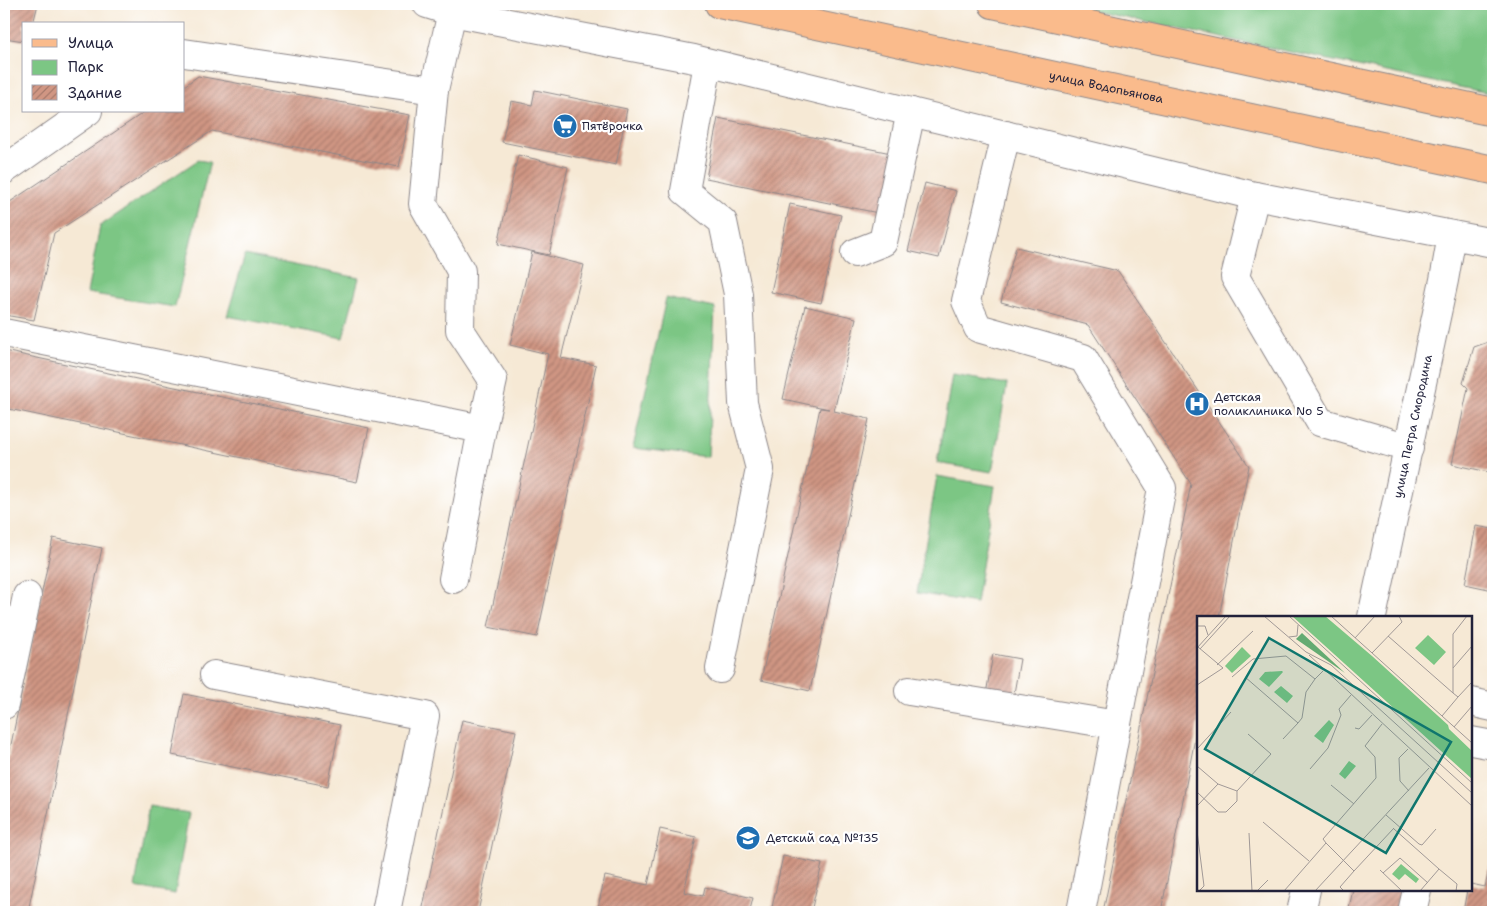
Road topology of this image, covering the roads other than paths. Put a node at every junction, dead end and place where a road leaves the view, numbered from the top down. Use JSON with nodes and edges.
{"nodes":[{"id":1,"x":427,"y":4,"type":"edge"},
{"id":2,"x":719,"y":4,"type":"edge"},
{"id":3,"x":993,"y":4,"type":"edge"},
{"id":4,"x":452,"y":12,"type":"junction"},
{"id":5,"x":185,"y":53,"type":"edge"},
{"id":6,"x":708,"y":63,"type":"junction"},
{"id":7,"x":434,"y":90,"type":"junction"},
{"id":8,"x":87,"y":112,"type":"edge"},
{"id":9,"x":911,"y":112,"type":"junction"},
{"id":10,"x":1493,"y":112,"type":"edge"},
{"id":11,"x":1006,"y":135,"type":"junction"},
{"id":12,"x":4,"y":170,"type":"edge"},
{"id":13,"x":1493,"y":170,"type":"edge"},
{"id":14,"x":1255,"y":196,"type":"junction"},
{"id":15,"x":1452,"y":235,"type":"junction"},
{"id":16,"x":1493,"y":243,"type":"edge"},
{"id":17,"x":855,"y":253,"type":"dead end"},
{"id":18,"x":4,"y":333,"type":"edge"},
{"id":19,"x":482,"y":429,"type":"junction"},
{"id":20,"x":1409,"y":448,"type":"junction"},
{"id":21,"x":452,"y":578,"type":"dead end"},
{"id":22,"x":27,"y":596,"type":"dead end"},
{"id":23,"x":1372,"y":616,"type":"edge"},
{"id":24,"x":720,"y":669,"type":"dead end"},
{"id":25,"x":214,"y":675,"type":"dead end"},
{"id":26,"x":909,"y":691,"type":"dead end"},
{"id":27,"x":1472,"y":702,"type":"edge"},
{"id":28,"x":4,"y":705,"type":"edge"},
{"id":29,"x":1493,"y":707,"type":"edge"},
{"id":30,"x":1117,"y":725,"type":"junction"},
{"id":31,"x":1472,"y":741,"type":"edge"},
{"id":32,"x":1493,"y":745,"type":"edge"},
{"id":33,"x":1306,"y":891,"type":"edge"},
{"id":34,"x":1417,"y":891,"type":"edge"},
{"id":35,"x":386,"y":912,"type":"edge"},
{"id":36,"x":1081,"y":912,"type":"edge"},
{"id":37,"x":1300,"y":912,"type":"edge"},
{"id":38,"x":1412,"y":912,"type":"edge"}],
"edges":[{"from":1,"to":4,"type":"street"},
{"from":2,"to":13,"type":"main road","name":"улица Водопьянова"},
{"from":3,"to":10,"type":"main road"},
{"from":4,"to":6,"type":"street"},
{"from":4,"to":7,"type":"street"},
{"from":5,"to":7,"type":"street"},
{"from":6,"to":9,"type":"street"},
{"from":6,"to":24,"type":"street"},
{"from":7,"to":19,"type":"street"},
{"from":8,"to":12,"type":"street"},
{"from":9,"to":11,"type":"street"},
{"from":9,"to":17,"type":"street"},
{"from":11,"to":14,"type":"street"},
{"from":11,"to":30,"type":"street"},
{"from":14,"to":15,"type":"street"},
{"from":14,"to":20,"type":"street"},
{"from":15,"to":16,"type":"street"},
{"from":15,"to":20,"type":"street","name":"улица Петра Смородина"},
{"from":18,"to":19,"type":"street"},
{"from":19,"to":21,"type":"street"},
{"from":20,"to":23,"type":"street","name":"улица Петра Смородина"},
{"from":22,"to":28,"type":"street"},
{"from":25,"to":35,"type":"street"},
{"from":26,"to":30,"type":"street"},
{"from":27,"to":29,"type":"street"},
{"from":30,"to":36,"type":"street"},
{"from":31,"to":32,"type":"street"},
{"from":33,"to":37,"type":"street"},
{"from":34,"to":38,"type":"street"}]}
